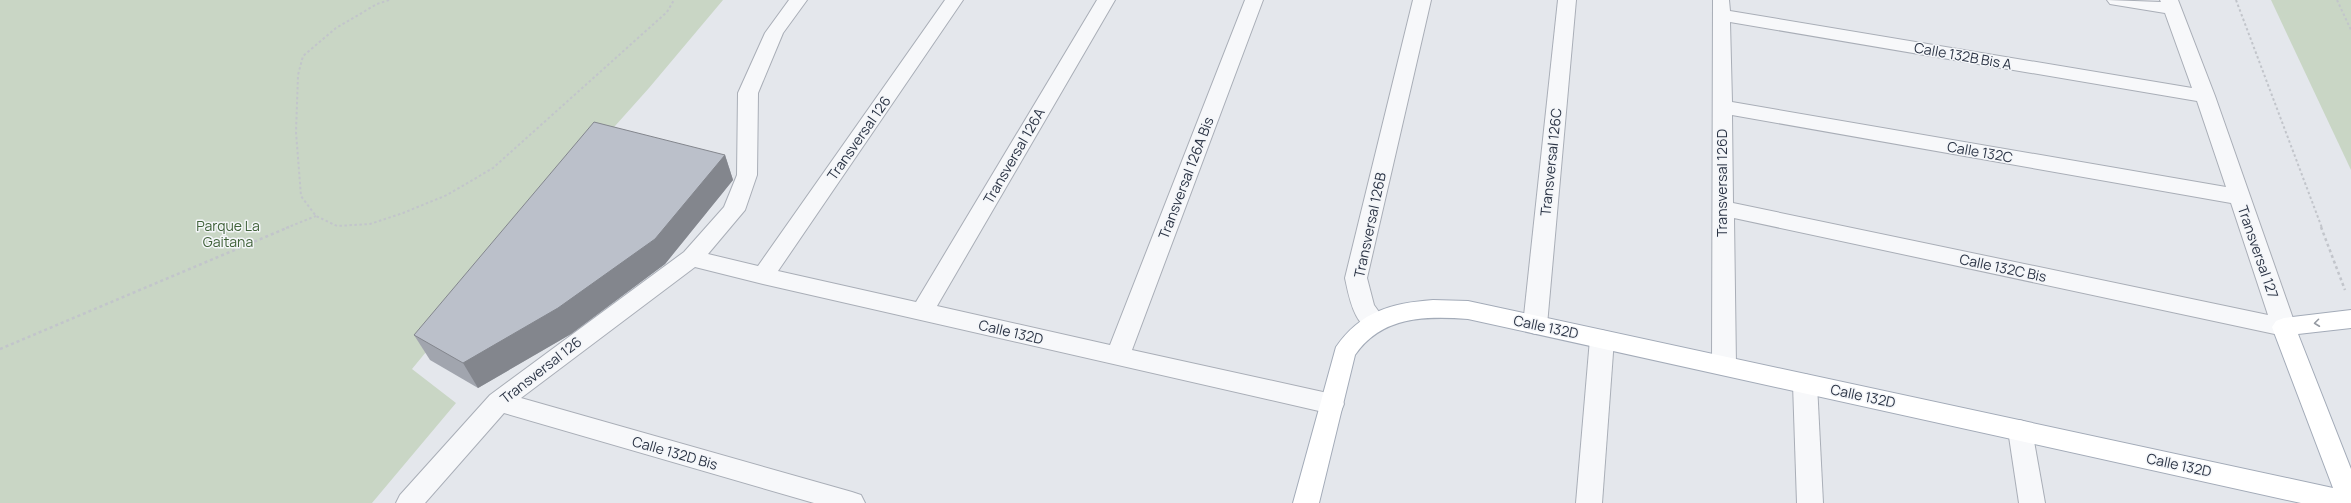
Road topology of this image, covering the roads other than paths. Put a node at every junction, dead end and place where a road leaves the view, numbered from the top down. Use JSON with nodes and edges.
{"nodes":[{"id":1,"x":798,"y":0,"type":"edge"},
{"id":2,"x":954,"y":0,"type":"edge"},
{"id":3,"x":1106,"y":0,"type":"edge"},
{"id":4,"x":1254,"y":0,"type":"edge"},
{"id":5,"x":1422,"y":0,"type":"edge"},
{"id":6,"x":1567,"y":0,"type":"edge"},
{"id":7,"x":2116,"y":0,"type":"edge"},
{"id":8,"x":2170,"y":4,"type":"edge"},
{"id":9,"x":1721,"y":7,"type":"edge"},
{"id":10,"x":2205,"y":96,"type":"junction"},
{"id":11,"x":1722,"y":107,"type":"junction"},
{"id":12,"x":2239,"y":197,"type":"junction"},
{"id":13,"x":1722,"y":208,"type":"junction"},
{"id":14,"x":692,"y":258,"type":"junction"},
{"id":15,"x":763,"y":276,"type":"junction"},
{"id":16,"x":922,"y":312,"type":"junction"},
{"id":17,"x":2351,"y":319,"type":"edge"},
{"id":18,"x":1375,"y":323,"type":"junction"},
{"id":19,"x":1535,"y":324,"type":"junction"},
{"id":20,"x":2284,"y":327,"type":"junction"},
{"id":21,"x":1602,"y":339,"type":"junction"},
{"id":22,"x":1118,"y":356,"type":"junction"},
{"id":23,"x":1724,"y":366,"type":"junction"},
{"id":24,"x":1805,"y":384,"type":"junction"},
{"id":25,"x":499,"y":402,"type":"junction"},
{"id":26,"x":1332,"y":404,"type":"junction"},
{"id":27,"x":2020,"y":430,"type":"junction"},
{"id":28,"x":2351,"y":502,"type":"edge"},
{"id":29,"x":409,"y":503,"type":"edge"},
{"id":30,"x":852,"y":503,"type":"edge"},
{"id":31,"x":1306,"y":503,"type":"edge"},
{"id":32,"x":1589,"y":503,"type":"edge"},
{"id":33,"x":1810,"y":503,"type":"edge"},
{"id":34,"x":2032,"y":503,"type":"edge"}],
"edges":[{"from":1,"to":14,"type":"street","name":"Transversal 126"},
{"from":2,"to":15,"type":"street","name":"Transversal 126"},
{"from":3,"to":16,"type":"street","name":"Transversal 126A"},
{"from":4,"to":22,"type":"street","name":"Transversal 126A Bis"},
{"from":5,"to":18,"type":"street","name":"Transversal 126B"},
{"from":6,"to":19,"type":"street","name":"Transversal 126C"},
{"from":7,"to":8,"type":"street"},
{"from":8,"to":10,"type":"street","name":"Transversal 127"},
{"from":9,"to":10,"type":"street","name":"Calle 132B Bis A"},
{"from":9,"to":11,"type":"street","name":"Transversal 126D"},
{"from":10,"to":12,"type":"street","name":"Transversal 127"},
{"from":11,"to":12,"type":"street","name":"Calle 132C"},
{"from":11,"to":13,"type":"street","name":"Transversal 126D"},
{"from":12,"to":20,"type":"street","name":"Transversal 127"},
{"from":13,"to":20,"type":"street","name":"Calle 132C Bis"},
{"from":13,"to":23,"type":"street","name":"Transversal 126D"},
{"from":14,"to":15,"type":"street","name":"Calle 132D"},
{"from":14,"to":25,"type":"street","name":"Transversal 126"},
{"from":15,"to":16,"type":"street","name":"Calle 132D"},
{"from":16,"to":22,"type":"street","name":"Calle 132D"},
{"from":17,"to":20,"type":"main road","one_way":true},
{"from":18,"to":19,"type":"main road","name":"Calle 132D"},
{"from":18,"to":26,"type":"main road"},
{"from":19,"to":21,"type":"main road","name":"Calle 132D"},
{"from":20,"to":28,"type":"main road","name":"Transversal 127"},
{"from":21,"to":23,"type":"main road","name":"Calle 132D"},
{"from":21,"to":32,"type":"street"},
{"from":22,"to":26,"type":"street","name":"Calle 132D"},
{"from":23,"to":24,"type":"main road","name":"Calle 132D"},
{"from":24,"to":27,"type":"main road","name":"Calle 132D"},
{"from":24,"to":33,"type":"street"},
{"from":25,"to":29,"type":"street","name":"Transversal 126"},
{"from":25,"to":30,"type":"street","name":"Calle 132D Bis"},
{"from":26,"to":31,"type":"main road"},
{"from":27,"to":28,"type":"main road","name":"Calle 132D"},
{"from":27,"to":34,"type":"street"}]}
